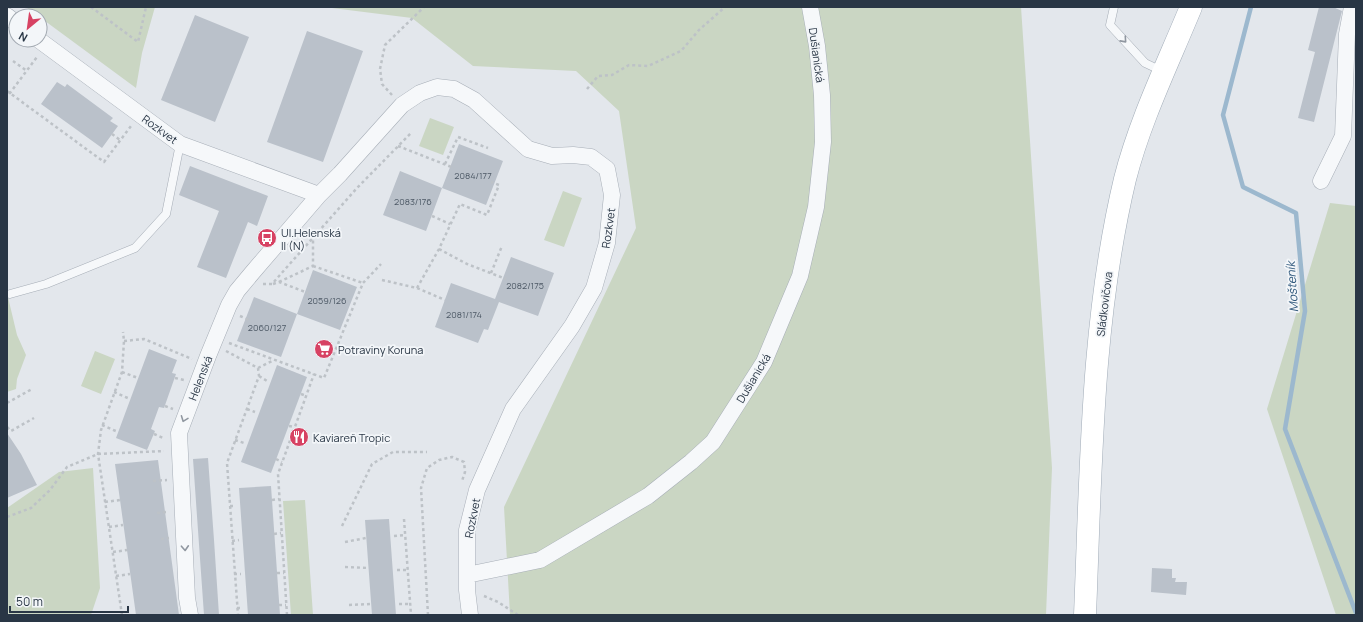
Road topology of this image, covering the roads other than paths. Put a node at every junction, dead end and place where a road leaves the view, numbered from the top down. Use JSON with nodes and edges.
{"nodes":[{"id":1,"x":810,"y":7,"type":"edge"},
{"id":2,"x":1114,"y":7,"type":"edge"},
{"id":3,"x":1191,"y":7,"type":"edge"},
{"id":4,"x":1352,"y":7,"type":"edge"},
{"id":5,"x":42,"y":48,"type":"edge"},
{"id":6,"x":1164,"y":72,"type":"junction"},
{"id":7,"x":180,"y":144,"type":"junction"},
{"id":8,"x":334,"y":180,"type":"joint"},
{"id":9,"x":1321,"y":181,"type":"dead end"},
{"id":10,"x":319,"y":195,"type":"junction"},
{"id":11,"x":10,"y":294,"type":"dead end"},
{"id":12,"x":467,"y":575,"type":"junction"},
{"id":13,"x":190,"y":615,"type":"edge"},
{"id":14,"x":470,"y":615,"type":"edge"},
{"id":15,"x":1085,"y":615,"type":"edge"}],
"edges":[{"from":1,"to":12,"type":"street","name":"Dušianická"},
{"from":2,"to":6,"type":"lane","one_way":true},
{"from":3,"to":6,"type":"main road","name":"Sládkovičova"},
{"from":4,"to":9,"type":"street"},
{"from":5,"to":7,"type":"street","name":"Rozkvet"},
{"from":6,"to":15,"type":"main road","name":"Sládkovičova"},
{"from":7,"to":10,"type":"street","name":"Rozkvet"},
{"from":7,"to":11,"type":"lane"},
{"from":8,"to":10,"type":"street","name":"Helenská"},
{"from":8,"to":12,"type":"street","name":"Rozkvet"},
{"from":10,"to":13,"type":"street","name":"Helenská","one_way":true},
{"from":12,"to":14,"type":"street","name":"Rozkvet"}]}
